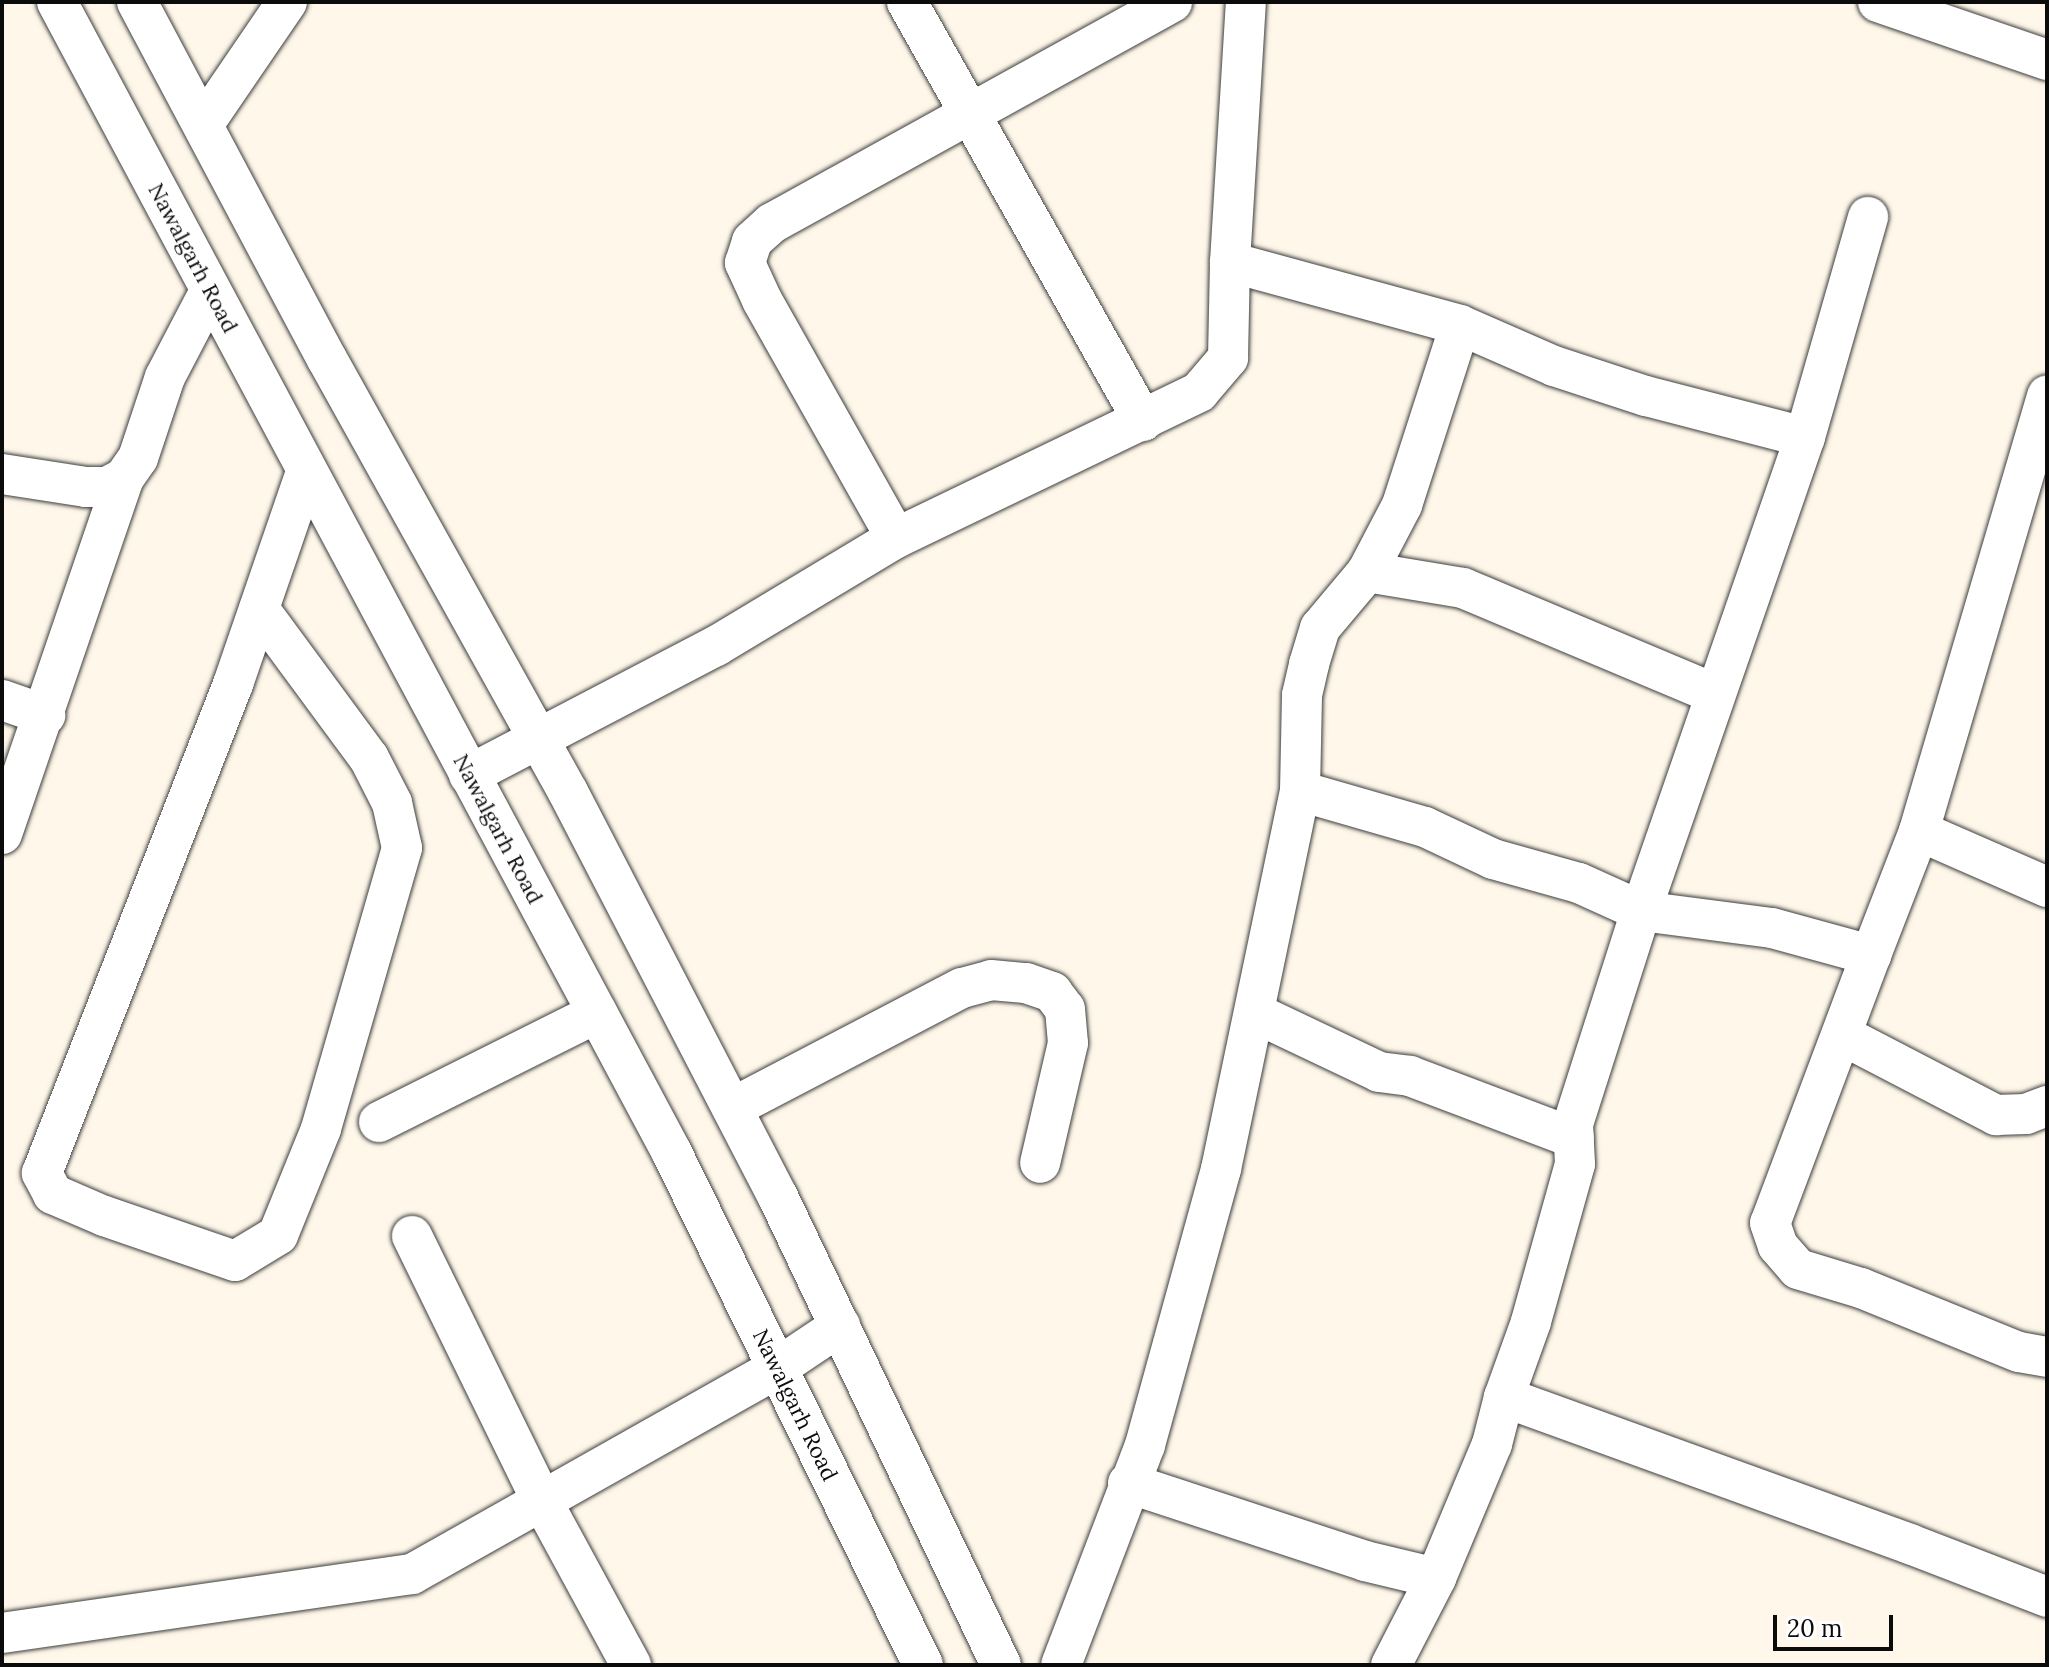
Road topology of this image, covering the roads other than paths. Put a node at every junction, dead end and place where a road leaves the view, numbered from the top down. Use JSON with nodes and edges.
{"nodes":[{"id":1,"x":57,"y":2,"type":"edge"},
{"id":2,"x":137,"y":2,"type":"edge"},
{"id":3,"x":287,"y":2,"type":"edge"},
{"id":4,"x":907,"y":2,"type":"edge"},
{"id":5,"x":1172,"y":2,"type":"edge"},
{"id":6,"x":1246,"y":2,"type":"edge"},
{"id":7,"x":1878,"y":2,"type":"edge"},
{"id":8,"x":2047,"y":60,"type":"edge"},
{"id":9,"x":969,"y":113,"type":"junction"},
{"id":10,"x":203,"y":125,"type":"junction"},
{"id":11,"x":1868,"y":217,"type":"dead end"},
{"id":12,"x":1230,"y":262,"type":"junction"},
{"id":13,"x":210,"y":291,"type":"junction"},
{"id":14,"x":1460,"y":325,"type":"junction"},
{"id":15,"x":2047,"y":395,"type":"edge"},
{"id":16,"x":1143,"y":421,"type":"junction"},
{"id":17,"x":1805,"y":437,"type":"junction"},
{"id":18,"x":306,"y":472,"type":"junction"},
{"id":19,"x":2,"y":474,"type":"edge"},
{"id":20,"x":124,"y":478,"type":"junction"},
{"id":21,"x":896,"y":538,"type":"junction"},
{"id":22,"x":1367,"y":572,"type":"junction"},
{"id":23,"x":259,"y":609,"type":"junction"},
{"id":24,"x":1715,"y":694,"type":"junction"},
{"id":25,"x":2,"y":700,"type":"edge"},
{"id":26,"x":45,"y":715,"type":"junction"},
{"id":27,"x":538,"y":737,"type":"junction"},
{"id":28,"x":469,"y":775,"type":"junction"},
{"id":29,"x":1300,"y":791,"type":"junction"},
{"id":30,"x":1919,"y":831,"type":"junction"},
{"id":31,"x":2,"y":834,"type":"edge"},
{"id":32,"x":2047,"y":887,"type":"edge"},
{"id":33,"x":1641,"y":911,"type":"junction"},
{"id":34,"x":1871,"y":955,"type":"junction"},
{"id":35,"x":597,"y":1013,"type":"junction"},
{"id":36,"x":1255,"y":1013,"type":"junction"},
{"id":37,"x":1842,"y":1035,"type":"junction"},
{"id":38,"x":2047,"y":1106,"type":"edge"},
{"id":39,"x":732,"y":1108,"type":"junction"},
{"id":40,"x":379,"y":1122,"type":"dead end"},
{"id":41,"x":1574,"y":1138,"type":"junction"},
{"id":42,"x":1040,"y":1163,"type":"dead end"},
{"id":43,"x":412,"y":1236,"type":"dead end"},
{"id":44,"x":840,"y":1326,"type":"junction"},
{"id":45,"x":2047,"y":1357,"type":"edge"},
{"id":46,"x":777,"y":1368,"type":"junction"},
{"id":47,"x":1504,"y":1397,"type":"junction"},
{"id":48,"x":1128,"y":1483,"type":"junction"},
{"id":49,"x":542,"y":1501,"type":"junction"},
{"id":50,"x":1436,"y":1578,"type":"junction"},
{"id":51,"x":2047,"y":1597,"type":"edge"},
{"id":52,"x":2,"y":1633,"type":"edge"},
{"id":53,"x":631,"y":1665,"type":"edge"},
{"id":54,"x":923,"y":1665,"type":"edge"},
{"id":55,"x":1001,"y":1665,"type":"edge"},
{"id":56,"x":1061,"y":1665,"type":"edge"},
{"id":57,"x":1391,"y":1665,"type":"edge"}],
"edges":[{"from":1,"to":13,"type":"street","name":"Nawalgarh Road"},
{"from":2,"to":10,"type":"street"},
{"from":3,"to":10,"type":"street"},
{"from":4,"to":9,"type":"street"},
{"from":5,"to":9,"type":"street"},
{"from":6,"to":12,"type":"street"},
{"from":7,"to":8,"type":"street"},
{"from":9,"to":16,"type":"street"},
{"from":9,"to":21,"type":"street"},
{"from":10,"to":27,"type":"street"},
{"from":11,"to":17,"type":"street"},
{"from":12,"to":14,"type":"street"},
{"from":12,"to":16,"type":"street"},
{"from":13,"to":18,"type":"street","name":"Nawalgarh Road"},
{"from":13,"to":20,"type":"street"},
{"from":14,"to":17,"type":"street"},
{"from":14,"to":22,"type":"street"},
{"from":15,"to":30,"type":"street"},
{"from":16,"to":21,"type":"street"},
{"from":17,"to":24,"type":"street"},
{"from":18,"to":23,"type":"street"},
{"from":18,"to":28,"type":"street","name":"Nawalgarh Road"},
{"from":19,"to":20,"type":"street"},
{"from":20,"to":26,"type":"street"},
{"from":21,"to":27,"type":"street"},
{"from":22,"to":24,"type":"street"},
{"from":22,"to":29,"type":"street"},
{"from":23,"to":23,"type":"street"},
{"from":24,"to":33,"type":"street"},
{"from":25,"to":26,"type":"street"},
{"from":26,"to":31,"type":"street"},
{"from":27,"to":28,"type":"street"},
{"from":27,"to":39,"type":"street"},
{"from":28,"to":35,"type":"street","name":"Nawalgarh Road"},
{"from":29,"to":33,"type":"street"},
{"from":29,"to":36,"type":"street"},
{"from":30,"to":32,"type":"street"},
{"from":30,"to":34,"type":"street"},
{"from":33,"to":34,"type":"street"},
{"from":33,"to":41,"type":"street"},
{"from":34,"to":37,"type":"street"},
{"from":35,"to":40,"type":"street"},
{"from":35,"to":46,"type":"street","name":"Nawalgarh Road"},
{"from":36,"to":41,"type":"street"},
{"from":36,"to":48,"type":"street"},
{"from":37,"to":38,"type":"street"},
{"from":37,"to":45,"type":"street"},
{"from":39,"to":42,"type":"street"},
{"from":39,"to":44,"type":"street"},
{"from":41,"to":47,"type":"street"},
{"from":43,"to":49,"type":"street"},
{"from":44,"to":46,"type":"street"},
{"from":44,"to":55,"type":"street"},
{"from":46,"to":49,"type":"street"},
{"from":46,"to":54,"type":"street","name":"Nawalgarh Road"},
{"from":47,"to":50,"type":"street"},
{"from":47,"to":51,"type":"street"},
{"from":48,"to":50,"type":"street"},
{"from":48,"to":56,"type":"street"},
{"from":49,"to":52,"type":"street"},
{"from":49,"to":53,"type":"street"},
{"from":50,"to":57,"type":"street"}]}
